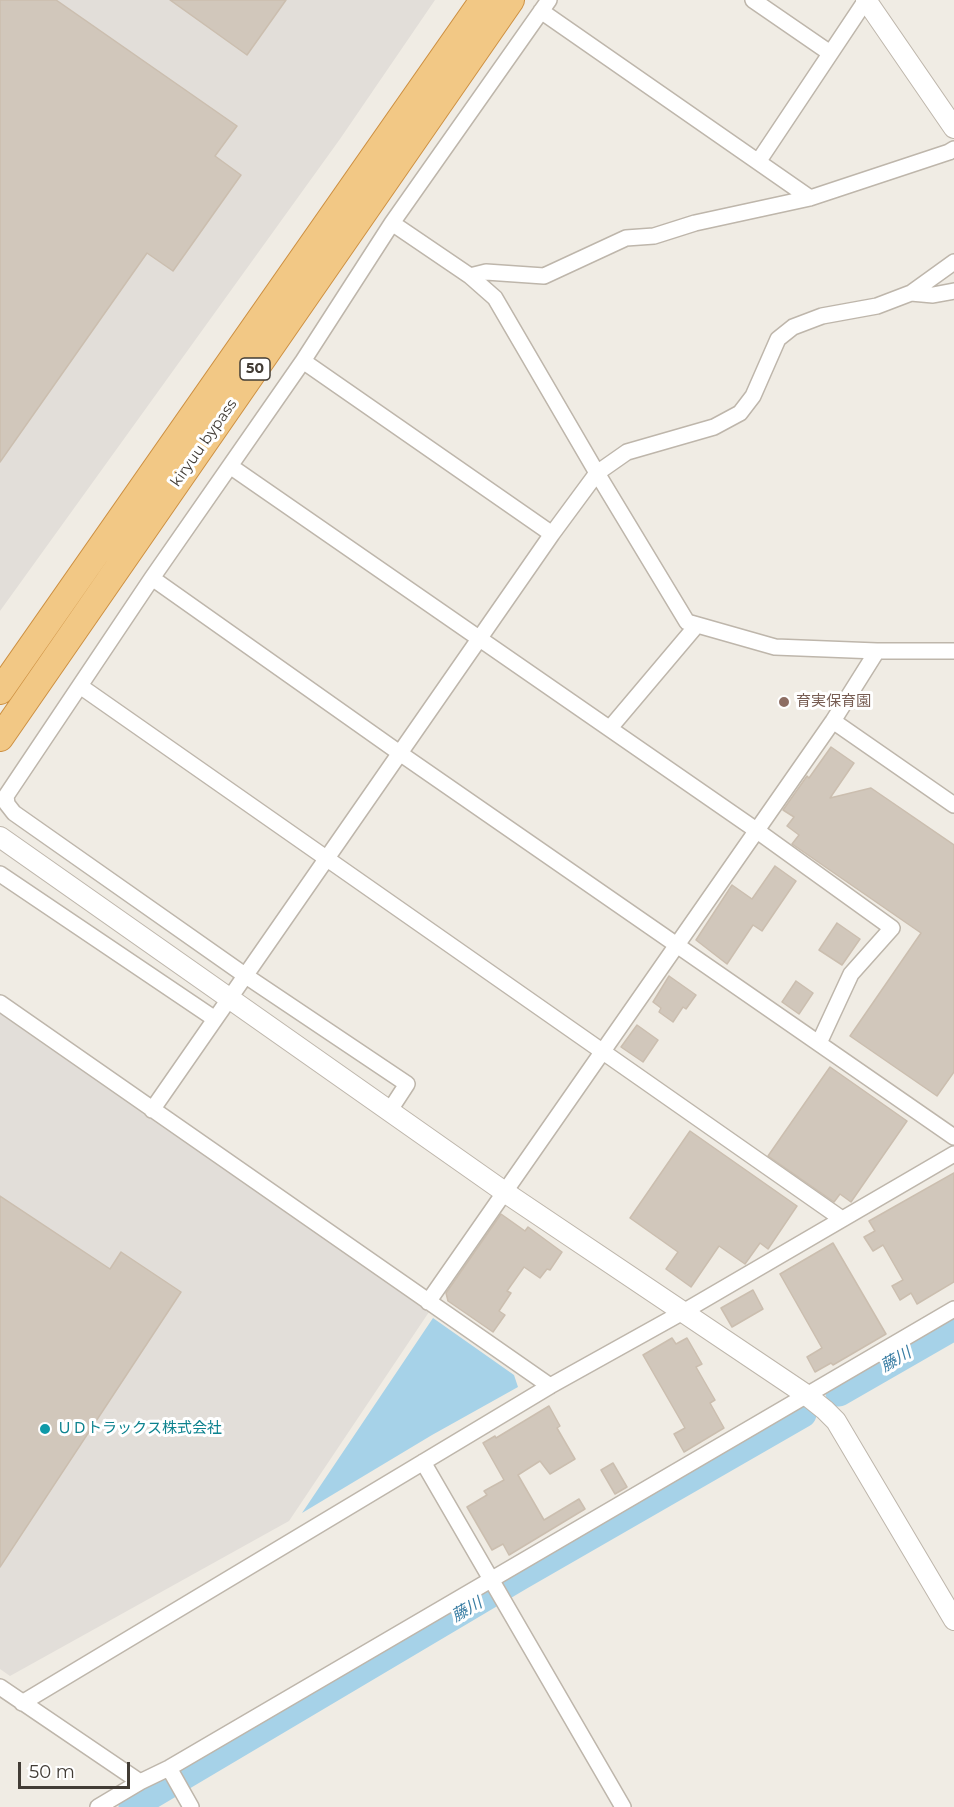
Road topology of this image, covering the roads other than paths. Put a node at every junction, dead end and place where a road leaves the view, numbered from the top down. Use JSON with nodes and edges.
{"nodes":[{"id":1,"x":483,"y":0,"type":"edge"},
{"id":2,"x":511,"y":0,"type":"edge"},
{"id":3,"x":753,"y":0,"type":"edge"},
{"id":4,"x":866,"y":0,"type":"edge"},
{"id":5,"x":545,"y":6,"type":"edge"},
{"id":6,"x":830,"y":53,"type":"junction"},
{"id":7,"x":954,"y":128,"type":"edge"},
{"id":8,"x":954,"y":149,"type":"edge"},
{"id":9,"x":758,"y":162,"type":"junction"},
{"id":10,"x":810,"y":198,"type":"junction"},
{"id":11,"x":392,"y":223,"type":"junction"},
{"id":12,"x":954,"y":262,"type":"edge"},
{"id":13,"x":470,"y":276,"type":"junction"},
{"id":14,"x":954,"y":291,"type":"edge"},
{"id":15,"x":911,"y":293,"type":"junction"},
{"id":16,"x":303,"y":362,"type":"junction"},
{"id":17,"x":230,"y":466,"type":"junction"},
{"id":18,"x":597,"y":473,"type":"junction"},
{"id":19,"x":552,"y":534,"type":"junction"},
{"id":20,"x":152,"y":578,"type":"junction"},
{"id":21,"x":697,"y":625,"type":"junction"},
{"id":22,"x":481,"y":638,"type":"junction"},
{"id":23,"x":877,"y":651,"type":"junction"},
{"id":24,"x":954,"y":651,"type":"edge"},
{"id":25,"x":80,"y":686,"type":"junction"},
{"id":26,"x":0,"y":691,"type":"edge"},
{"id":27,"x":833,"y":721,"type":"junction"},
{"id":28,"x":610,"y":728,"type":"junction"},
{"id":29,"x":0,"y":738,"type":"edge"},
{"id":30,"x":401,"y":754,"type":"junction"},
{"id":31,"x":954,"y":805,"type":"edge"},
{"id":32,"x":756,"y":830,"type":"junction"},
{"id":33,"x":0,"y":837,"type":"edge"},
{"id":34,"x":327,"y":860,"type":"junction"},
{"id":35,"x":0,"y":874,"type":"edge"},
{"id":36,"x":676,"y":943,"type":"junction"},
{"id":37,"x":246,"y":976,"type":"junction"},
{"id":38,"x":229,"y":999,"type":"junction"},
{"id":39,"x":0,"y":1004,"type":"edge"},
{"id":40,"x":215,"y":1020,"type":"junction"},
{"id":41,"x":819,"y":1043,"type":"junction"},
{"id":42,"x":603,"y":1050,"type":"junction"},
{"id":43,"x":152,"y":1110,"type":"junction"},
{"id":44,"x":390,"y":1110,"type":"junction"},
{"id":45,"x":954,"y":1137,"type":"edge"},
{"id":46,"x":954,"y":1154,"type":"edge"},
{"id":47,"x":506,"y":1192,"type":"junction"},
{"id":48,"x":842,"y":1219,"type":"junction"},
{"id":49,"x":428,"y":1302,"type":"junction"},
{"id":50,"x":954,"y":1309,"type":"edge"},
{"id":51,"x":683,"y":1312,"type":"junction"},
{"id":52,"x":550,"y":1386,"type":"junction"},
{"id":53,"x":805,"y":1394,"type":"junction"},
{"id":54,"x":423,"y":1462,"type":"junction"},
{"id":55,"x":490,"y":1579,"type":"junction"},
{"id":56,"x":954,"y":1620,"type":"edge"},
{"id":57,"x":0,"y":1688,"type":"edge"},
{"id":58,"x":22,"y":1703,"type":"junction"},
{"id":59,"x":169,"y":1768,"type":"junction"},
{"id":60,"x":140,"y":1782,"type":"junction"},
{"id":61,"x":98,"y":1807,"type":"edge"},
{"id":62,"x":191,"y":1807,"type":"edge"},
{"id":63,"x":623,"y":1807,"type":"edge"}],
"edges":[{"from":1,"to":26,"type":"highway","name":"kiryuu bypass","number":"50"},
{"from":2,"to":29,"type":"highway","name":"kiryuu bypass","number":"50"},
{"from":3,"to":6,"type":"street"},
{"from":4,"to":6,"type":"street"},
{"from":4,"to":7,"type":"street"},
{"from":5,"to":9,"type":"street"},
{"from":5,"to":11,"type":"street"},
{"from":6,"to":9,"type":"street"},
{"from":8,"to":10,"type":"street"},
{"from":9,"to":10,"type":"street"},
{"from":10,"to":13,"type":"street"},
{"from":11,"to":13,"type":"street"},
{"from":11,"to":16,"type":"street"},
{"from":12,"to":15,"type":"street"},
{"from":13,"to":18,"type":"street"},
{"from":14,"to":15,"type":"street"},
{"from":15,"to":18,"type":"street"},
{"from":16,"to":17,"type":"street"},
{"from":16,"to":19,"type":"street"},
{"from":17,"to":20,"type":"street"},
{"from":17,"to":22,"type":"street"},
{"from":18,"to":19,"type":"street"},
{"from":18,"to":21,"type":"street"},
{"from":19,"to":22,"type":"street"},
{"from":20,"to":25,"type":"street"},
{"from":20,"to":30,"type":"street"},
{"from":21,"to":23,"type":"street"},
{"from":21,"to":28,"type":"street"},
{"from":22,"to":28,"type":"street"},
{"from":22,"to":30,"type":"street"},
{"from":23,"to":24,"type":"street"},
{"from":23,"to":27,"type":"street"},
{"from":25,"to":34,"type":"street"},
{"from":25,"to":37,"type":"street"},
{"from":27,"to":31,"type":"street"},
{"from":27,"to":32,"type":"street"},
{"from":28,"to":32,"type":"street"},
{"from":30,"to":34,"type":"street"},
{"from":30,"to":36,"type":"street"},
{"from":32,"to":36,"type":"street"},
{"from":32,"to":41,"type":"street"},
{"from":33,"to":38,"type":"street"},
{"from":34,"to":37,"type":"street"},
{"from":34,"to":42,"type":"street"},
{"from":35,"to":40,"type":"street"},
{"from":36,"to":41,"type":"street"},
{"from":36,"to":42,"type":"street"},
{"from":37,"to":38,"type":"street"},
{"from":37,"to":44,"type":"street"},
{"from":38,"to":40,"type":"street"},
{"from":38,"to":44,"type":"street"},
{"from":39,"to":43,"type":"street"},
{"from":40,"to":43,"type":"street"},
{"from":41,"to":45,"type":"street"},
{"from":42,"to":47,"type":"street"},
{"from":42,"to":48,"type":"street"},
{"from":43,"to":49,"type":"street"},
{"from":44,"to":47,"type":"street"},
{"from":46,"to":48,"type":"street"},
{"from":47,"to":49,"type":"street"},
{"from":47,"to":51,"type":"street"},
{"from":48,"to":51,"type":"street"},
{"from":49,"to":52,"type":"street"},
{"from":50,"to":53,"type":"street"},
{"from":51,"to":52,"type":"street"},
{"from":51,"to":53,"type":"street"},
{"from":52,"to":54,"type":"street"},
{"from":53,"to":55,"type":"street"},
{"from":53,"to":56,"type":"street"},
{"from":54,"to":55,"type":"street"},
{"from":54,"to":58,"type":"street"},
{"from":55,"to":59,"type":"street"},
{"from":55,"to":63,"type":"street"},
{"from":57,"to":58,"type":"street"},
{"from":58,"to":60,"type":"street"},
{"from":59,"to":60,"type":"street"},
{"from":59,"to":62,"type":"street"},
{"from":60,"to":61,"type":"street"}]}
